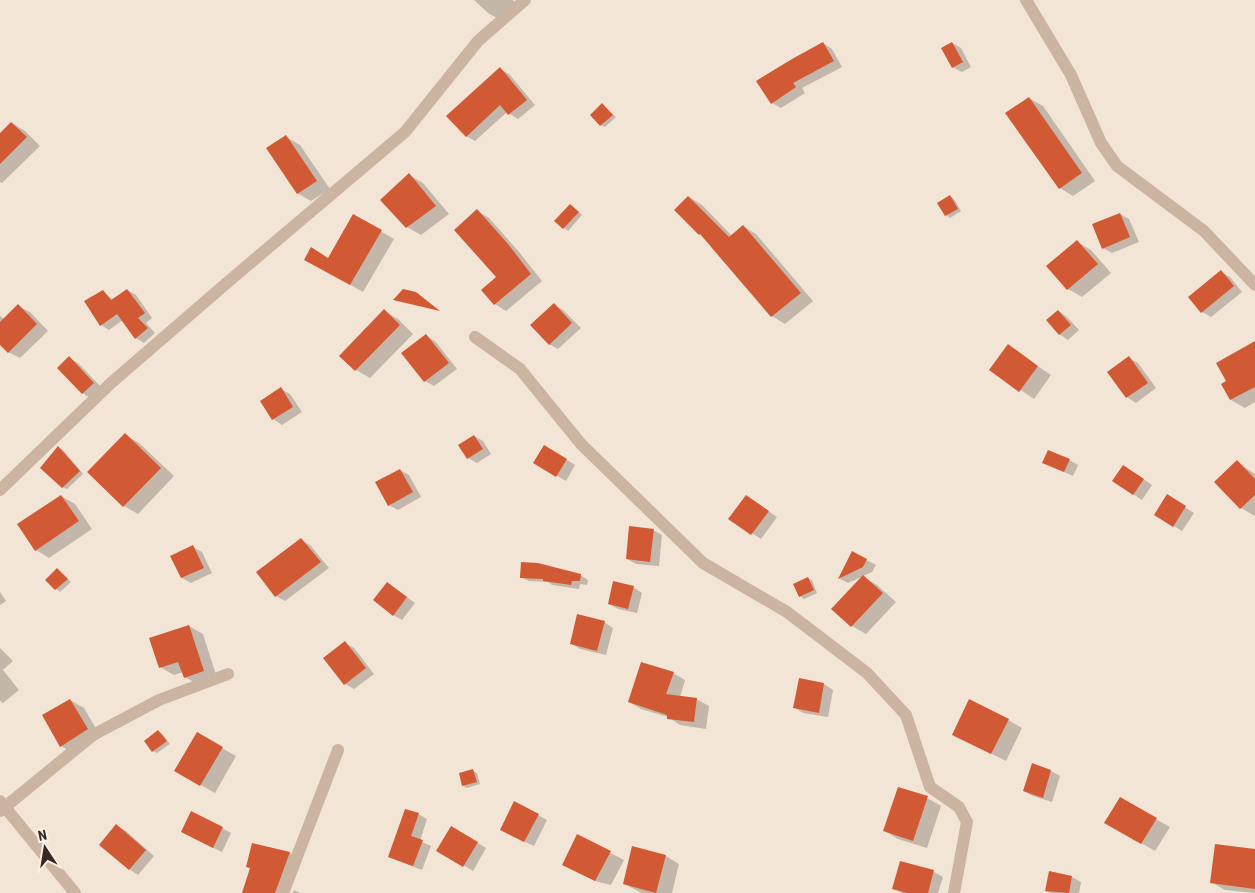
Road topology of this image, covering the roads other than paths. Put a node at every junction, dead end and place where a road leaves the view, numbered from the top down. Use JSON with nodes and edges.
{"nodes":[{"id":1,"x":525,"y":0,"type":"edge"},
{"id":2,"x":1026,"y":0,"type":"edge"},
{"id":3,"x":1255,"y":285,"type":"edge"},
{"id":4,"x":475,"y":338,"type":"dead end"},
{"id":5,"x":0,"y":490,"type":"edge"},
{"id":6,"x":228,"y":674,"type":"dead end"},
{"id":7,"x":338,"y":750,"type":"dead end"},
{"id":8,"x":1,"y":806,"type":"edge"},
{"id":9,"x":75,"y":893,"type":"edge"},
{"id":10,"x":283,"y":893,"type":"edge"},
{"id":11,"x":954,"y":893,"type":"edge"}],
"edges":[{"from":1,"to":5,"type":"street"},
{"from":2,"to":3,"type":"street"},
{"from":4,"to":11,"type":"street"},
{"from":6,"to":8,"type":"street"},
{"from":7,"to":10,"type":"street"},
{"from":8,"to":9,"type":"street"}]}
